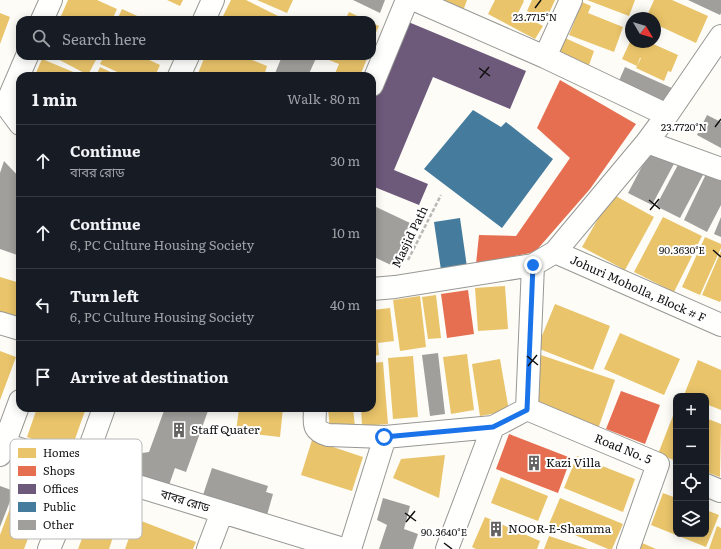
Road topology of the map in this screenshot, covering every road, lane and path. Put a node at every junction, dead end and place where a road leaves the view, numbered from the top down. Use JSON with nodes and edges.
{"nodes":[{"id":1,"x":213,"y":0,"type":"edge"},
{"id":2,"x":407,"y":0,"type":"edge"},
{"id":3,"x":416,"y":0,"type":"edge"},
{"id":4,"x":571,"y":0,"type":"edge"},
{"id":5,"x":206,"y":16,"type":"edge"},
{"id":6,"x":721,"y":36,"type":"edge"},
{"id":7,"x":545,"y":57,"type":"junction"},
{"id":8,"x":25,"y":60,"type":"edge"},
{"id":9,"x":186,"y":60,"type":"edge"},
{"id":10,"x":20,"y":72,"type":"edge"},
{"id":11,"x":181,"y":72,"type":"edge"},
{"id":12,"x":376,"y":75,"type":"edge"},
{"id":13,"x":16,"y":82,"type":"edge"},
{"id":14,"x":3,"y":113,"type":"edge"},
{"id":15,"x":667,"y":115,"type":"junction"},
{"id":16,"x":16,"y":121,"type":"edge"},
{"id":17,"x":647,"y":142,"type":"junction"},
{"id":18,"x":721,"y":168,"type":"edge"},
{"id":19,"x":441,"y":195,"type":"dead end"},
{"id":20,"x":555,"y":252,"type":"junction"},
{"id":21,"x":533,"y":265,"type":"junction"},
{"id":22,"x":395,"y":287,"type":"junction"},
{"id":23,"x":376,"y":289,"type":"edge"},
{"id":24,"x":0,"y":323,"type":"edge"},
{"id":25,"x":721,"y":325,"type":"edge"},
{"id":26,"x":16,"y":329,"type":"edge"},
{"id":27,"x":527,"y":410,"type":"junction"},
{"id":28,"x":16,"y":412,"type":"edge"},
{"id":29,"x":103,"y":412,"type":"edge"},
{"id":30,"x":315,"y":412,"type":"edge"},
{"id":31,"x":493,"y":427,"type":"junction"},
{"id":32,"x":384,"y":437,"type":"junction"},
{"id":33,"x":93,"y":439,"type":"edge"},
{"id":34,"x":2,"y":450,"type":"edge"},
{"id":35,"x":667,"y":468,"type":"edge"},
{"id":36,"x":142,"y":487,"type":"edge"},
{"id":37,"x":222,"y":512,"type":"junction"},
{"id":38,"x":52,"y":539,"type":"edge"},
{"id":39,"x":48,"y":549,"type":"edge"},
{"id":40,"x":208,"y":549,"type":"edge"},
{"id":41,"x":343,"y":549,"type":"edge"},
{"id":42,"x":350,"y":549,"type":"edge"},
{"id":43,"x":447,"y":549,"type":"edge"},
{"id":44,"x":628,"y":549,"type":"edge"}],
"edges":[{"from":1,"to":5,"type":"street"},
{"from":2,"to":12,"type":"street"},
{"from":3,"to":7,"type":"street"},
{"from":4,"to":7,"type":"street"},
{"from":6,"to":15,"type":"street"},
{"from":7,"to":15,"type":"street"},
{"from":8,"to":10,"type":"street"},
{"from":9,"to":11,"type":"street"},
{"from":13,"to":14,"type":"street"},
{"from":14,"to":16,"type":"street"},
{"from":15,"to":17,"type":"street"},
{"from":17,"to":18,"type":"street"},
{"from":17,"to":20,"type":"street"},
{"from":19,"to":22,"type":"path","name":"Masjid Path"},
{"from":20,"to":21,"type":"street"},
{"from":20,"to":25,"type":"street","name":"Johuri Moholla, Block # F"},
{"from":21,"to":22,"type":"street"},
{"from":21,"to":27,"type":"street"},
{"from":22,"to":23,"type":"street"},
{"from":24,"to":26,"type":"street"},
{"from":27,"to":31,"type":"street"},
{"from":27,"to":35,"type":"street","name":"Road No. 5"},
{"from":28,"to":34,"type":"street"},
{"from":29,"to":33,"type":"street"},
{"from":30,"to":32,"type":"street"},
{"from":31,"to":32,"type":"street"},
{"from":31,"to":43,"type":"street"},
{"from":32,"to":42,"type":"street"},
{"from":35,"to":44,"type":"street","name":"Road No. 5"},
{"from":36,"to":37,"type":"street","name":"বাবর রোড"},
{"from":37,"to":40,"type":"street"},
{"from":37,"to":41,"type":"street","name":"বাবর রোড"},
{"from":38,"to":39,"type":"street"}]}
